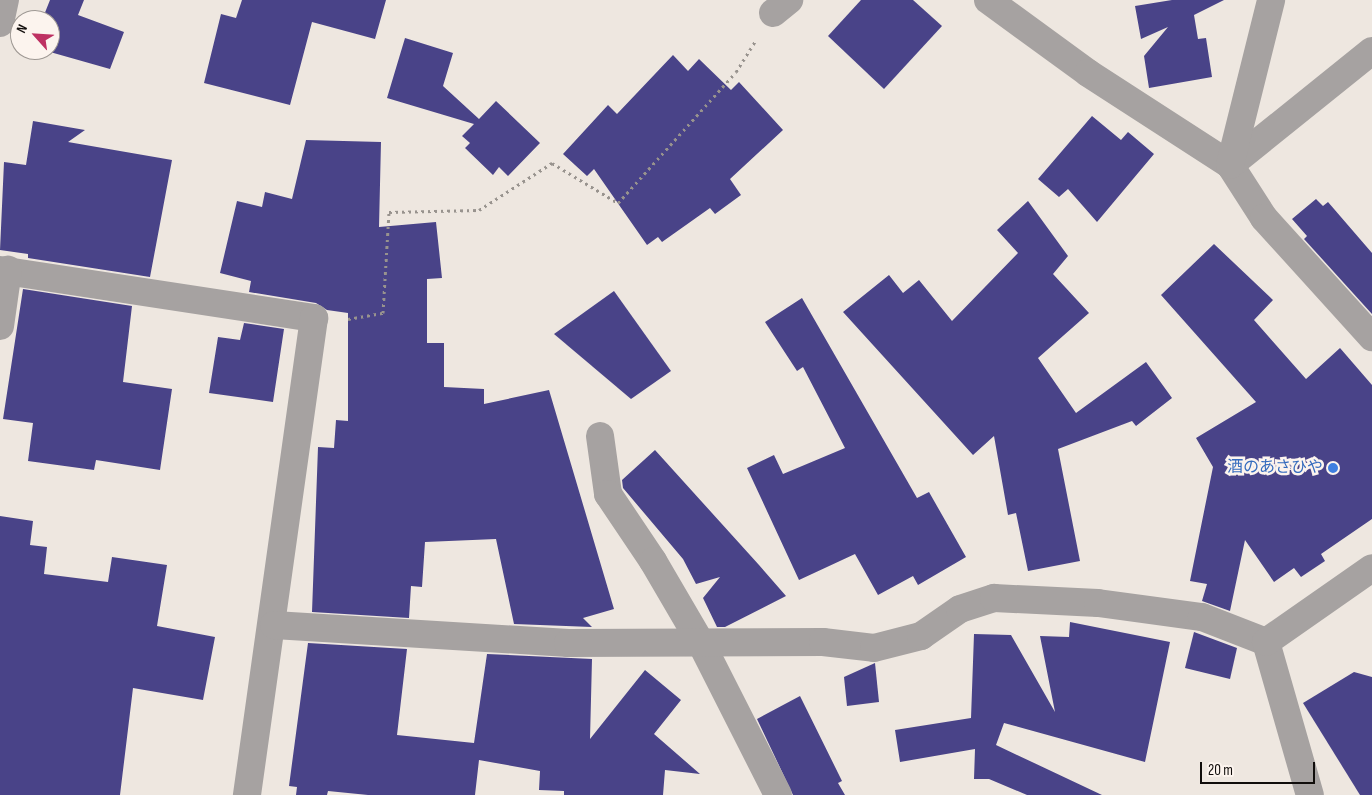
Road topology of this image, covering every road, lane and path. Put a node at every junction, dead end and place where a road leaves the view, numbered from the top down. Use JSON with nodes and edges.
{"nodes":[{"id":1,"x":5,"y":0,"type":"edge"},
{"id":2,"x":988,"y":0,"type":"edge"},
{"id":3,"x":1271,"y":0,"type":"edge"},
{"id":4,"x":780,"y":4,"type":"edge"},
{"id":5,"x":0,"y":23,"type":"edge"},
{"id":6,"x":1372,"y":50,"type":"edge"},
{"id":7,"x":1230,"y":164,"type":"junction"},
{"id":8,"x":4,"y":270,"type":"edge"},
{"id":9,"x":313,"y":324,"type":"junction"},
{"id":10,"x":0,"y":326,"type":"edge"},
{"id":11,"x":1372,"y":338,"type":"edge"},
{"id":12,"x":600,"y":436,"type":"dead end"},
{"id":13,"x":1372,"y":568,"type":"edge"},
{"id":14,"x":274,"y":625,"type":"junction"},
{"id":15,"x":1266,"y":642,"type":"junction"},
{"id":16,"x":701,"y":643,"type":"junction"},
{"id":17,"x":247,"y":795,"type":"edge"},
{"id":18,"x":778,"y":795,"type":"edge"},
{"id":19,"x":1310,"y":795,"type":"edge"}],
"edges":[{"from":1,"to":5,"type":"street"},
{"from":2,"to":7,"type":"street"},
{"from":3,"to":7,"type":"street"},
{"from":4,"to":9,"type":"path"},
{"from":6,"to":7,"type":"street"},
{"from":7,"to":11,"type":"street"},
{"from":8,"to":9,"type":"street"},
{"from":8,"to":10,"type":"street"},
{"from":9,"to":14,"type":"street"},
{"from":12,"to":16,"type":"street"},
{"from":13,"to":15,"type":"street"},
{"from":14,"to":16,"type":"street"},
{"from":14,"to":17,"type":"street"},
{"from":15,"to":16,"type":"street"},
{"from":15,"to":19,"type":"street"},
{"from":16,"to":18,"type":"street"}]}
